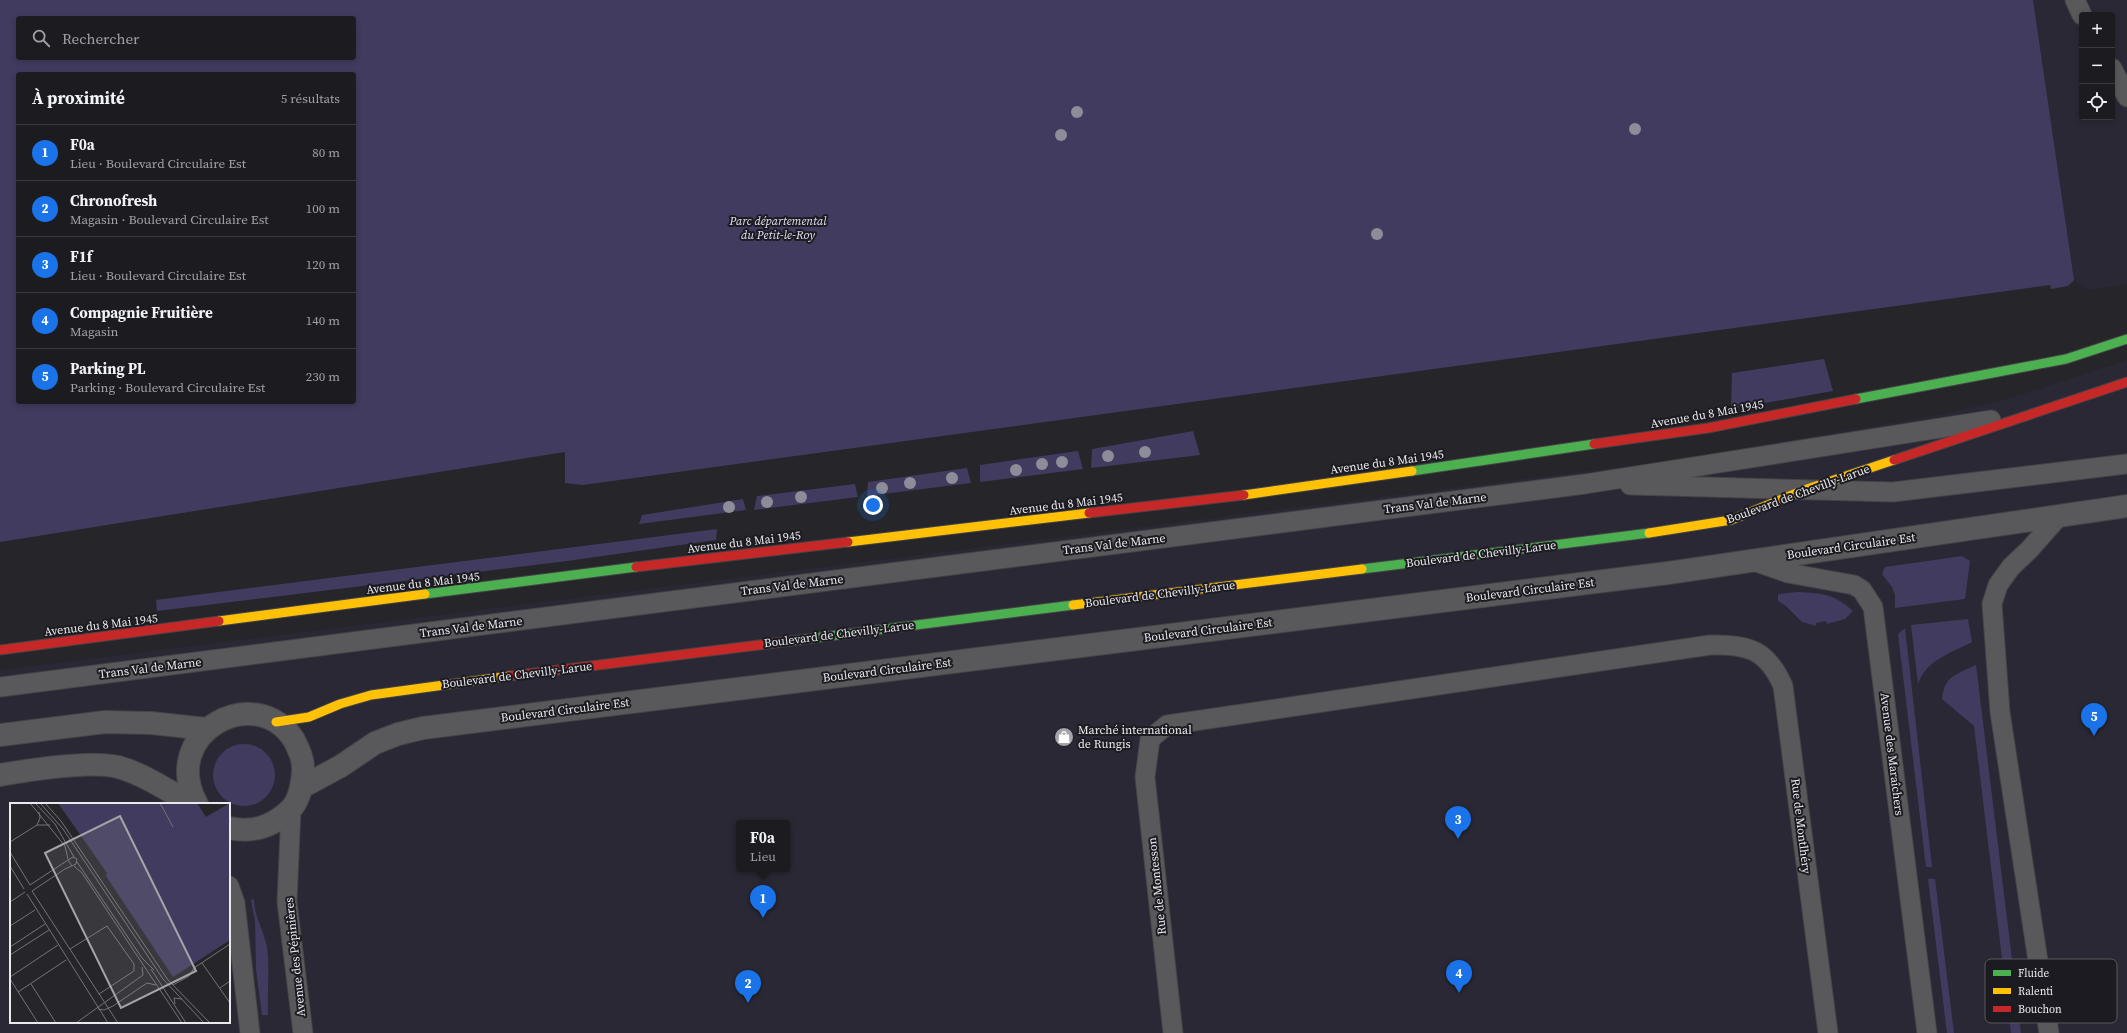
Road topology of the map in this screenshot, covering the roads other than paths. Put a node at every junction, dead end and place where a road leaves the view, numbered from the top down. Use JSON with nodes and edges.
{"nodes":[{"id":1,"x":2075,"y":0,"type":"edge"},
{"id":2,"x":2080,"y":12,"type":"edge"},
{"id":3,"x":2115,"y":74,"type":"edge"},
{"id":4,"x":2127,"y":97,"type":"edge"},
{"id":5,"x":2127,"y":339,"type":"edge"},
{"id":6,"x":2127,"y":382,"type":"edge"},
{"id":7,"x":2032,"y":414,"type":"junction"},
{"id":8,"x":2127,"y":464,"type":"edge"},
{"id":9,"x":1585,"y":484,"type":"junction"},
{"id":10,"x":1804,"y":490,"type":"junction"},
{"id":11,"x":2127,"y":506,"type":"edge"},
{"id":12,"x":2059,"y":516,"type":"junction"},
{"id":13,"x":1754,"y":561,"type":"junction"},
{"id":14,"x":0,"y":650,"type":"edge"},
{"id":15,"x":0,"y":687,"type":"edge"},
{"id":16,"x":276,"y":722,"type":"junction"},
{"id":17,"x":207,"y":729,"type":"junction"},
{"id":18,"x":0,"y":735,"type":"edge"},
{"id":19,"x":1150,"y":739,"type":"joint"},
{"id":20,"x":0,"y":775,"type":"edge"},
{"id":21,"x":302,"y":787,"type":"junction"},
{"id":22,"x":190,"y":803,"type":"edge"},
{"id":23,"x":196,"y":803,"type":"edge"},
{"id":24,"x":292,"y":809,"type":"junction"},
{"id":25,"x":230,"y":828,"type":"edge"},
{"id":26,"x":230,"y":889,"type":"edge"},
{"id":27,"x":2038,"y":959,"type":"edge"},
{"id":28,"x":2047,"y":1023,"type":"edge"},
{"id":29,"x":250,"y":1033,"type":"edge"},
{"id":30,"x":303,"y":1033,"type":"edge"},
{"id":31,"x":1173,"y":1033,"type":"edge"},
{"id":32,"x":1828,"y":1033,"type":"edge"},
{"id":33,"x":1927,"y":1033,"type":"edge"},
{"id":34,"x":2049,"y":1033,"type":"edge"}],
"edges":[{"from":1,"to":2,"type":"lane"},
{"from":3,"to":4,"type":"lane"},
{"from":5,"to":14,"type":"main road","name":"Avenue du 8 Mai 1945"},
{"from":6,"to":7,"type":"main road","name":"Boulevard de Chevilly-Larue"},
{"from":7,"to":9,"type":"lane"},
{"from":7,"to":10,"type":"main road","name":"Boulevard de Chevilly-Larue"},
{"from":8,"to":10,"type":"lane"},
{"from":9,"to":10,"type":"lane"},
{"from":9,"to":15,"type":"lane","name":"Trans Val de Marne"},
{"from":10,"to":16,"type":"main road","name":"Boulevard de Chevilly-Larue"},
{"from":11,"to":12,"type":"street","name":"Boulevard Circulaire Est"},
{"from":12,"to":13,"type":"street","name":"Boulevard Circulaire Est"},
{"from":12,"to":27,"type":"lane"},
{"from":13,"to":21,"type":"street","name":"Boulevard Circulaire Est"},
{"from":13,"to":33,"type":"lane","name":"Avenue des Maraîchers"},
{"from":16,"to":17,"type":"street"},
{"from":16,"to":21,"type":"street"},
{"from":17,"to":18,"type":"street"},
{"from":17,"to":23,"type":"street"},
{"from":19,"to":31,"type":"lane","name":"Rue de Montesson"},
{"from":19,"to":32,"type":"lane","name":"Rue de Montlhéry"},
{"from":20,"to":22,"type":"street"},
{"from":21,"to":24,"type":"street"},
{"from":24,"to":25,"type":"street"},
{"from":24,"to":30,"type":"lane","name":"Avenue des Pépinières"},
{"from":26,"to":29,"type":"lane"},
{"from":28,"to":34,"type":"lane"}]}
